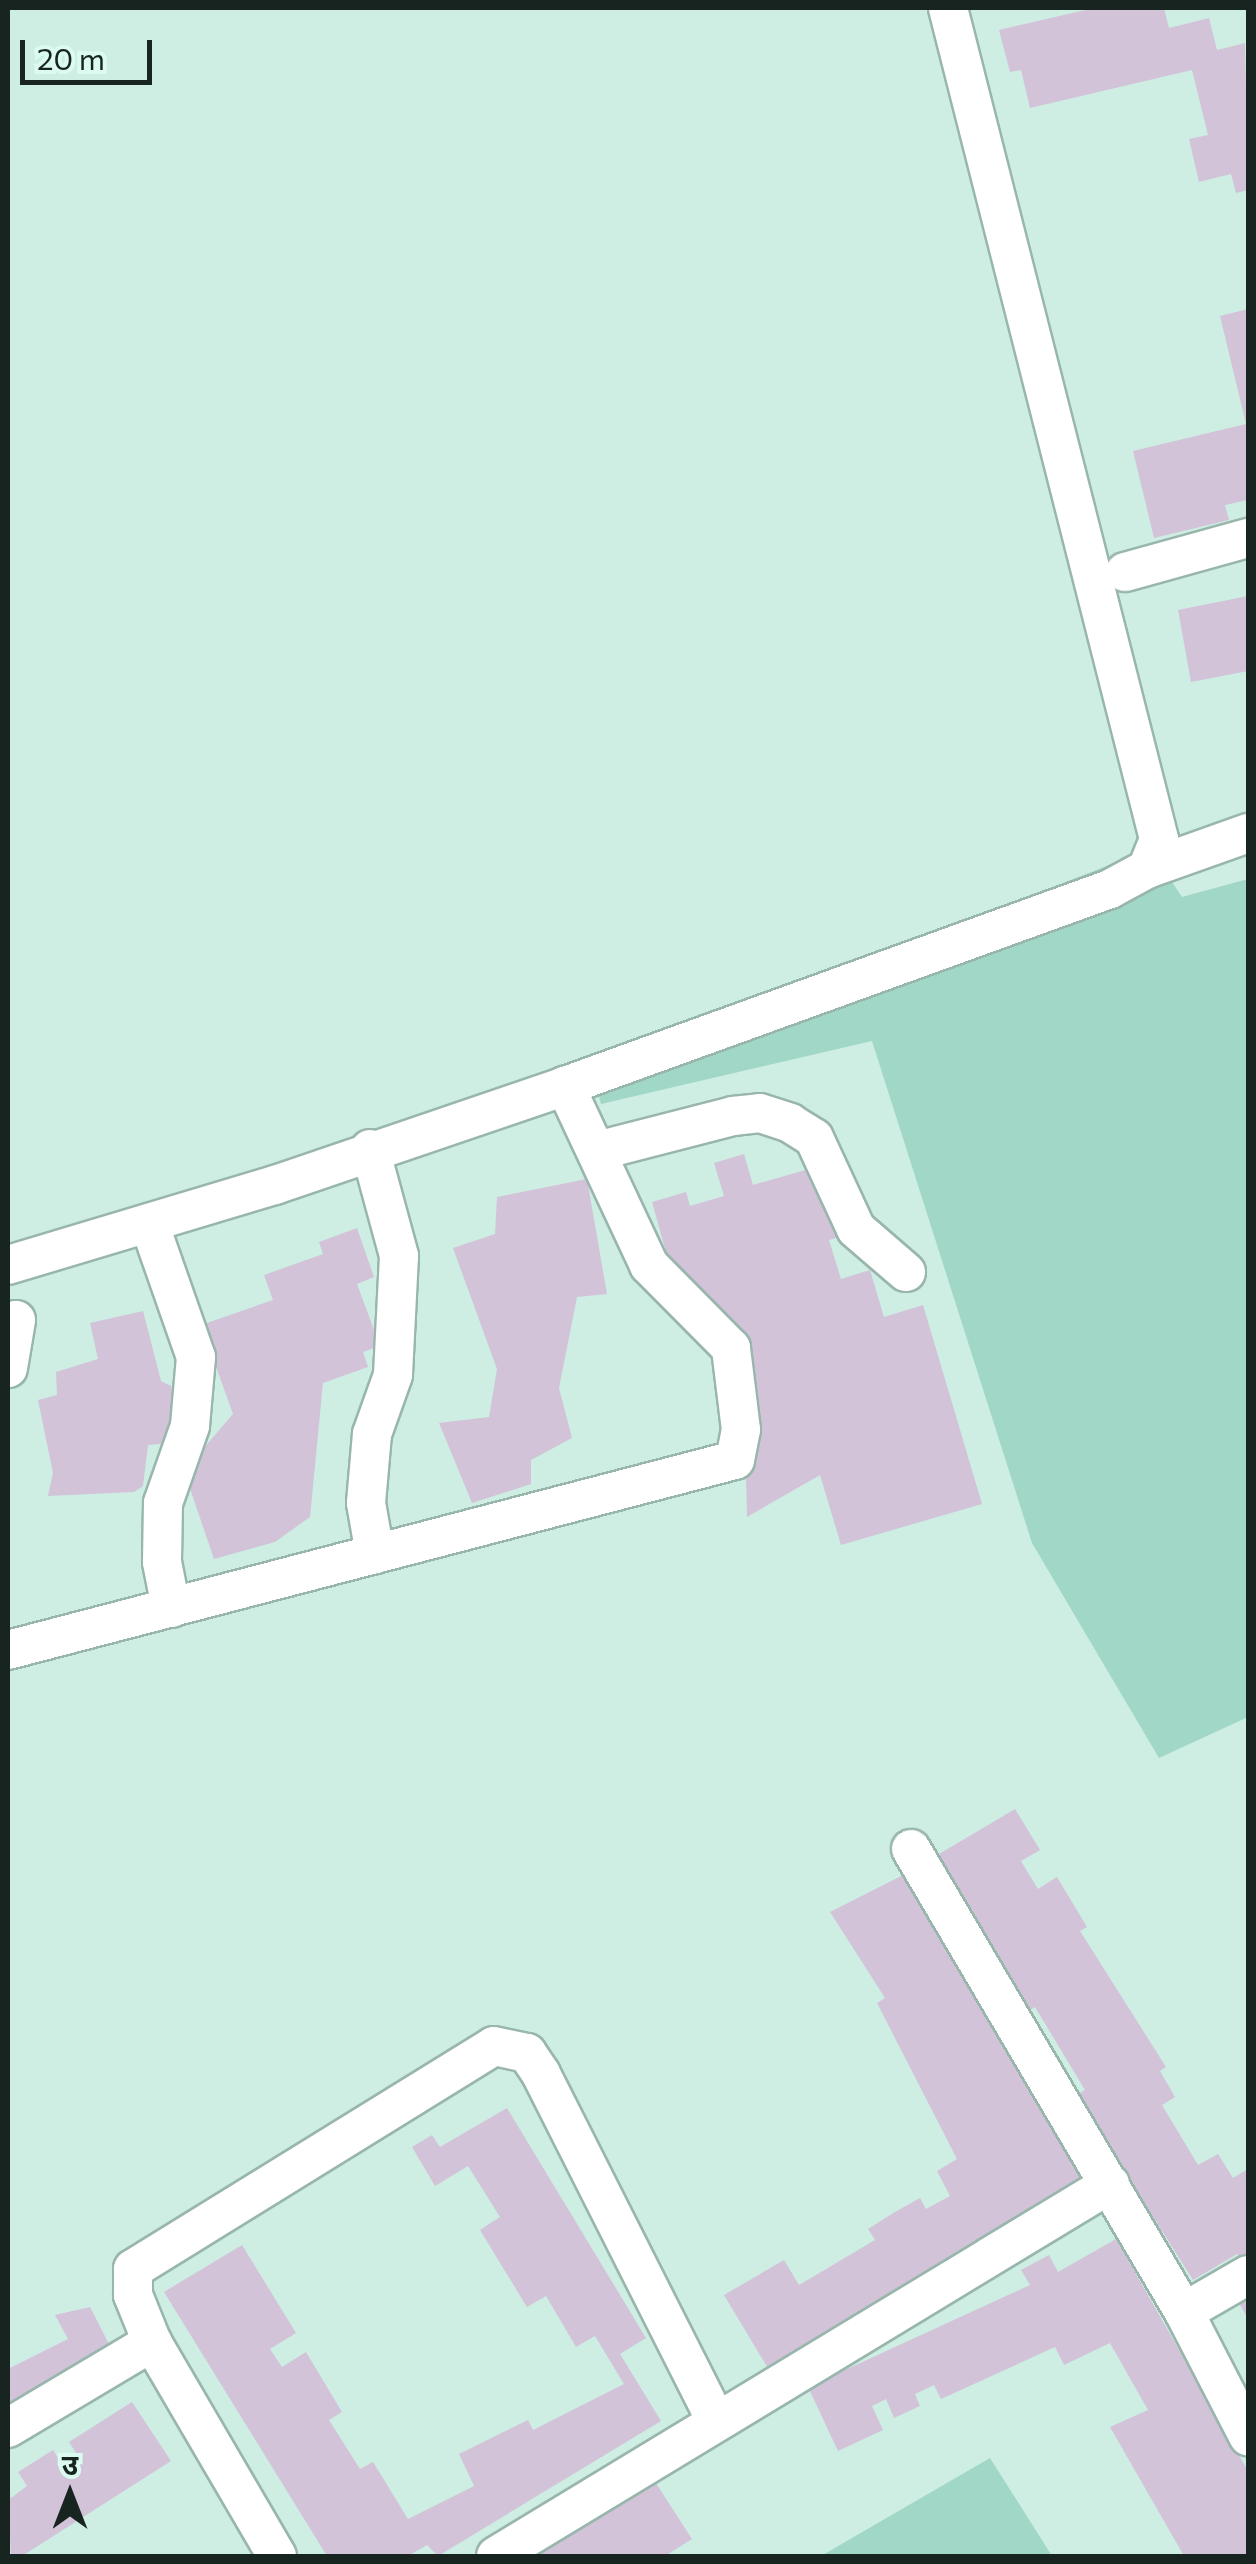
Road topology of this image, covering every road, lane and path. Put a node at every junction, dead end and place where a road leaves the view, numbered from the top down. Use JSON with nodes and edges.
{"nodes":[{"id":1,"x":958,"y":9,"type":"edge"},
{"id":2,"x":1248,"y":538,"type":"edge"},
{"id":3,"x":1126,"y":572,"type":"dead end"},
{"id":4,"x":1248,"y":833,"type":"edge"},
{"id":5,"x":1147,"y":869,"type":"junction"},
{"id":6,"x":565,"y":1086,"type":"junction"},
{"id":7,"x":370,"y":1149,"type":"junction"},
{"id":8,"x":598,"y":1151,"type":"junction"},
{"id":9,"x":148,"y":1222,"type":"junction"},
{"id":10,"x":8,"y":1265,"type":"edge"},
{"id":11,"x":906,"y":1272,"type":"dead end"},
{"id":12,"x":8,"y":1322,"type":"edge"},
{"id":13,"x":8,"y":1368,"type":"edge"},
{"id":14,"x":375,"y":1554,"type":"junction"},
{"id":15,"x":172,"y":1608,"type":"junction"},
{"id":16,"x":8,"y":1650,"type":"edge"},
{"id":17,"x":912,"y":1849,"type":"dead end"},
{"id":18,"x":1110,"y":2184,"type":"junction"},
{"id":19,"x":1248,"y":2275,"type":"edge"},
{"id":20,"x":1184,"y":2312,"type":"junction"},
{"id":21,"x":152,"y":2342,"type":"junction"},
{"id":22,"x":716,"y":2420,"type":"junction"},
{"id":23,"x":8,"y":2428,"type":"edge"},
{"id":24,"x":1248,"y":2436,"type":"edge"},
{"id":25,"x":277,"y":2556,"type":"edge"},
{"id":26,"x":496,"y":2556,"type":"edge"}],
"edges":[{"from":1,"to":5,"type":"street"},
{"from":2,"to":3,"type":"street"},
{"from":4,"to":5,"type":"street"},
{"from":5,"to":6,"type":"street"},
{"from":6,"to":7,"type":"street"},
{"from":6,"to":8,"type":"street"},
{"from":7,"to":9,"type":"street"},
{"from":7,"to":14,"type":"street"},
{"from":8,"to":11,"type":"street"},
{"from":8,"to":14,"type":"street"},
{"from":9,"to":10,"type":"street"},
{"from":9,"to":15,"type":"street"},
{"from":12,"to":13,"type":"street"},
{"from":14,"to":15,"type":"street"},
{"from":15,"to":16,"type":"street"},
{"from":17,"to":18,"type":"street"},
{"from":18,"to":20,"type":"street"},
{"from":18,"to":22,"type":"street"},
{"from":19,"to":20,"type":"street"},
{"from":20,"to":24,"type":"street"},
{"from":21,"to":22,"type":"street"},
{"from":21,"to":23,"type":"street"},
{"from":21,"to":25,"type":"street"},
{"from":22,"to":26,"type":"street"}]}
